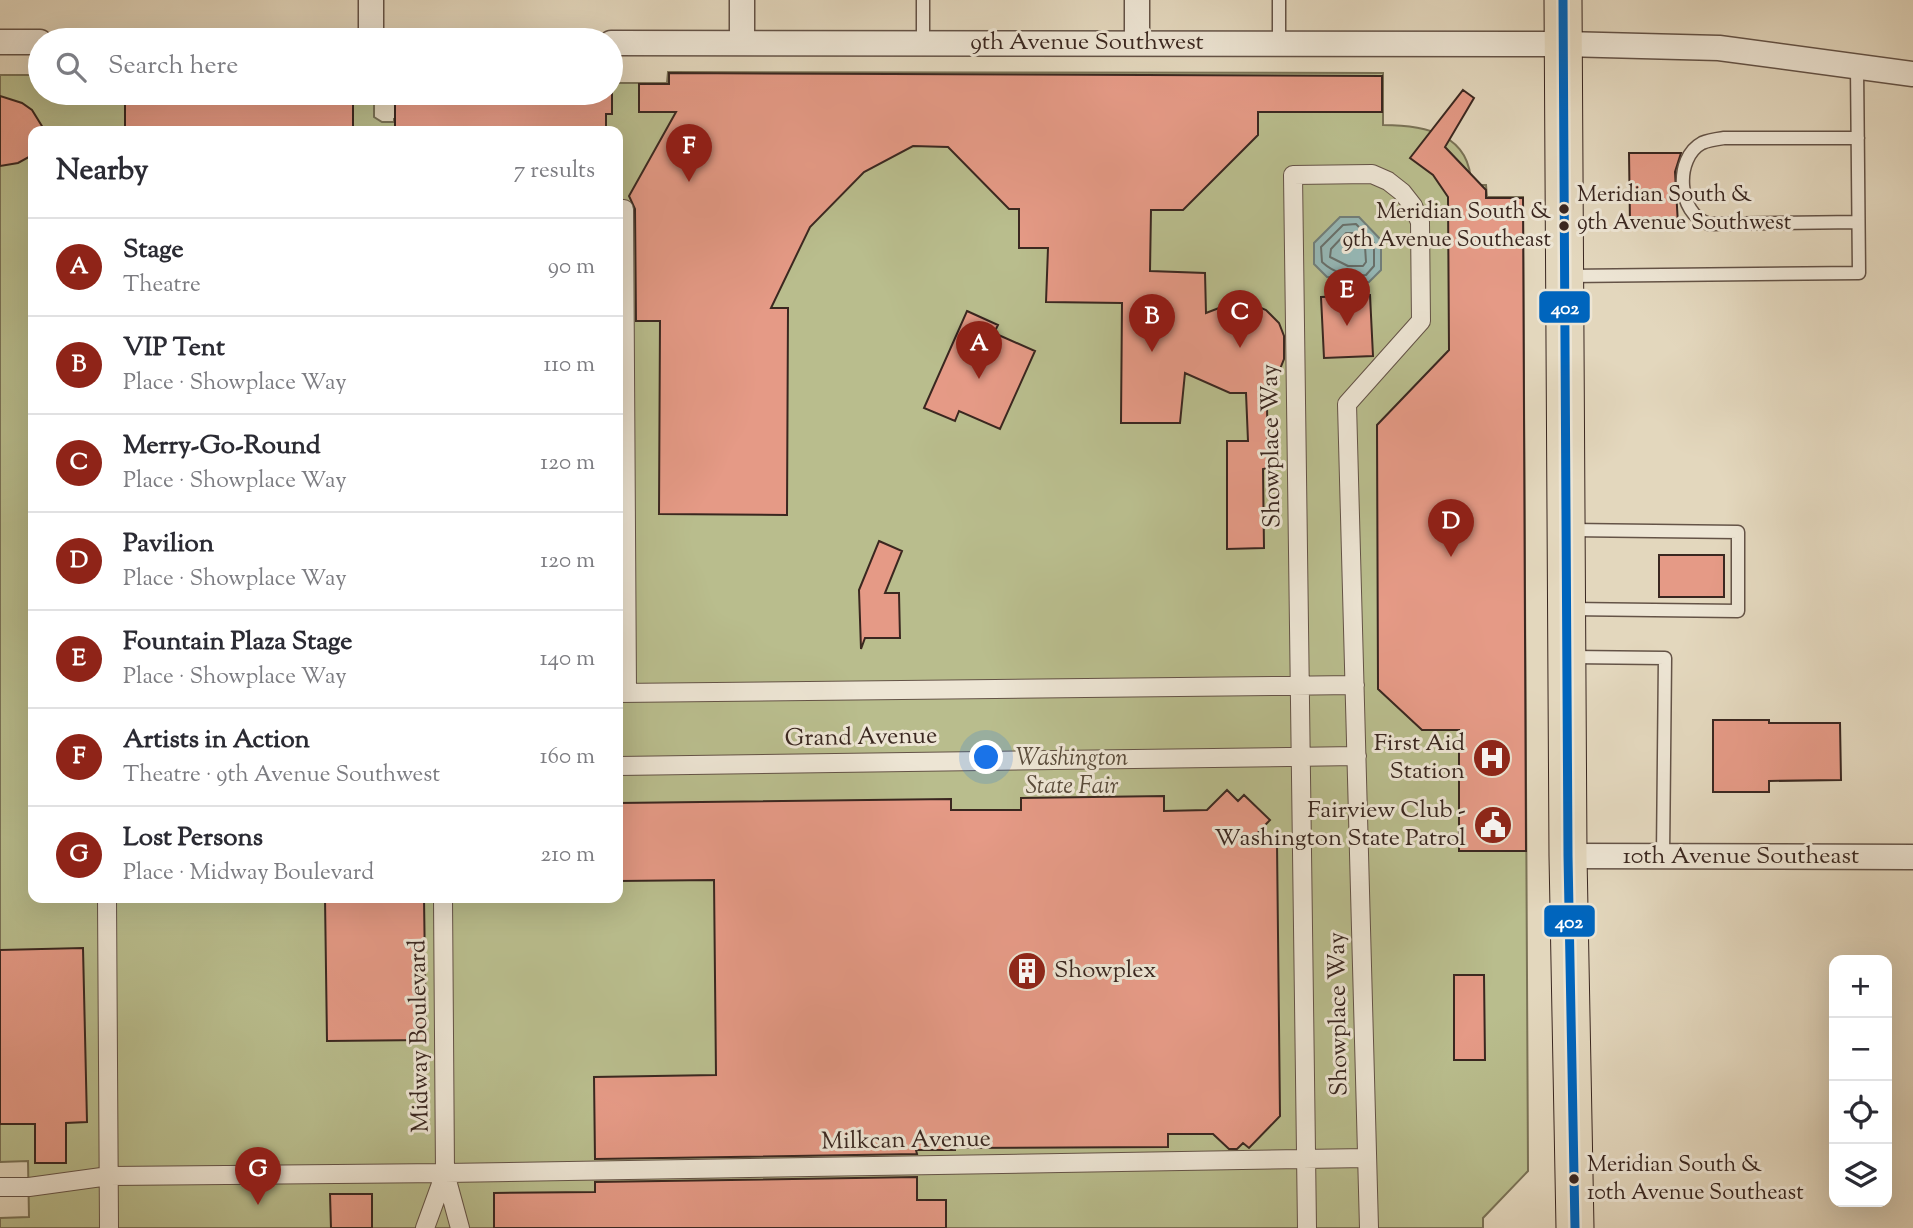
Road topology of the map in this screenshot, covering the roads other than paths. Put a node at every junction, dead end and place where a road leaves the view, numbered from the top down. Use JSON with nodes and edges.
{"nodes":[{"id":1,"x":371,"y":0,"type":"edge"},
{"id":2,"x":742,"y":0,"type":"edge"},
{"id":3,"x":923,"y":0,"type":"edge"},
{"id":4,"x":1137,"y":0,"type":"edge"},
{"id":5,"x":1279,"y":0,"type":"edge"},
{"id":6,"x":1563,"y":0,"type":"edge"},
{"id":7,"x":371,"y":28,"type":"edge"},
{"id":8,"x":0,"y":42,"type":"edge"},
{"id":9,"x":28,"y":42,"type":"edge"},
{"id":10,"x":623,"y":43,"type":"edge"},
{"id":11,"x":742,"y":43,"type":"junction"},
{"id":12,"x":923,"y":43,"type":"junction"},
{"id":13,"x":1138,"y":43,"type":"junction"},
{"id":14,"x":1279,"y":43,"type":"junction"},
{"id":15,"x":1564,"y":44,"type":"junction"},
{"id":16,"x":1857,"y":67,"type":"junction"},
{"id":17,"x":1913,"y":74,"type":"edge"},
{"id":18,"x":1858,"y":138,"type":"junction"},
{"id":19,"x":623,"y":209,"type":"edge"},
{"id":20,"x":1858,"y":222,"type":"junction"},
{"id":21,"x":1564,"y":276,"type":"junction"},
{"id":22,"x":623,"y":451,"type":"edge"},
{"id":23,"x":1566,"y":530,"type":"junction"},
{"id":24,"x":1567,"y":609,"type":"junction"},
{"id":25,"x":1567,"y":657,"type":"junction"},
{"id":26,"x":1300,"y":685,"type":"junction"},
{"id":27,"x":1355,"y":685,"type":"junction"},
{"id":28,"x":623,"y":693,"type":"edge"},
{"id":29,"x":1357,"y":756,"type":"junction"},
{"id":30,"x":1300,"y":757,"type":"junction"},
{"id":31,"x":623,"y":766,"type":"edge"},
{"id":32,"x":1568,"y":856,"type":"junction"},
{"id":33,"x":1663,"y":856,"type":"junction"},
{"id":34,"x":1913,"y":857,"type":"edge"},
{"id":35,"x":107,"y":903,"type":"edge"},
{"id":36,"x":443,"y":903,"type":"edge"},
{"id":37,"x":1367,"y":1158,"type":"junction"},
{"id":38,"x":1306,"y":1159,"type":"junction"},
{"id":39,"x":445,"y":1173,"type":"junction"},
{"id":40,"x":109,"y":1176,"type":"junction"},
{"id":41,"x":0,"y":1186,"type":"edge"},
{"id":42,"x":109,"y":1228,"type":"edge"},
{"id":43,"x":425,"y":1228,"type":"edge"},
{"id":44,"x":460,"y":1228,"type":"edge"},
{"id":45,"x":1307,"y":1228,"type":"edge"},
{"id":46,"x":1369,"y":1228,"type":"edge"},
{"id":47,"x":1575,"y":1228,"type":"edge"}],
"edges":[{"from":1,"to":7,"type":"street"},
{"from":2,"to":11,"type":"street"},
{"from":3,"to":12,"type":"lane"},
{"from":4,"to":13,"type":"street"},
{"from":5,"to":14,"type":"lane"},
{"from":6,"to":15,"type":"main road"},
{"from":8,"to":9,"type":"street"},
{"from":10,"to":11,"type":"street","name":"9th Avenue Southwest"},
{"from":11,"to":12,"type":"street","name":"9th Avenue Southwest"},
{"from":12,"to":13,"type":"street","name":"9th Avenue Southwest"},
{"from":13,"to":14,"type":"street","name":"9th Avenue Southwest"},
{"from":14,"to":15,"type":"street","name":"9th Avenue Southwest"},
{"from":15,"to":16,"type":"street","name":"9th Avenue Southwest"},
{"from":15,"to":21,"type":"main road"},
{"from":16,"to":17,"type":"street","name":"9th Avenue Southwest"},
{"from":16,"to":18,"type":"lane"},
{"from":18,"to":20,"type":"lane"},
{"from":18,"to":20,"type":"lane"},
{"from":19,"to":22,"type":"street"},
{"from":20,"to":21,"type":"lane"},
{"from":21,"to":23,"type":"main road"},
{"from":23,"to":24,"type":"main road"},
{"from":23,"to":24,"type":"lane"},
{"from":24,"to":25,"type":"main road"},
{"from":25,"to":32,"type":"main road"},
{"from":25,"to":33,"type":"lane"},
{"from":26,"to":27,"type":"street","name":"Grand Avenue"},
{"from":26,"to":27,"type":"street","name":"Showplace Way"},
{"from":26,"to":28,"type":"street","name":"Grand Avenue"},
{"from":26,"to":30,"type":"street","name":"Showplace Way"},
{"from":27,"to":29,"type":"street","name":"Showplace Way"},
{"from":29,"to":30,"type":"street","name":"Grand Avenue"},
{"from":29,"to":37,"type":"street","name":"Showplace Way"},
{"from":30,"to":31,"type":"street","name":"Grand Avenue"},
{"from":30,"to":38,"type":"street","name":"Showplace Way"},
{"from":32,"to":33,"type":"street","name":"10th Avenue Southeast"},
{"from":32,"to":47,"type":"main road"},
{"from":33,"to":34,"type":"street","name":"10th Avenue Southeast"},
{"from":35,"to":40,"type":"street"},
{"from":36,"to":39,"type":"street","name":"Midway Boulevard"},
{"from":37,"to":38,"type":"street","name":"Milkcan Avenue"},
{"from":37,"to":46,"type":"street","name":"Showplace Way"},
{"from":38,"to":39,"type":"street","name":"Milkcan Avenue"},
{"from":38,"to":45,"type":"street","name":"Showplace Way"},
{"from":39,"to":40,"type":"street","name":"Milkcan Avenue"},
{"from":39,"to":43,"type":"street","name":"Midway Boulevard"},
{"from":39,"to":44,"type":"street","name":"Midway Boulevard"},
{"from":40,"to":41,"type":"street","name":"Milkcan Avenue"},
{"from":40,"to":42,"type":"street"}]}
